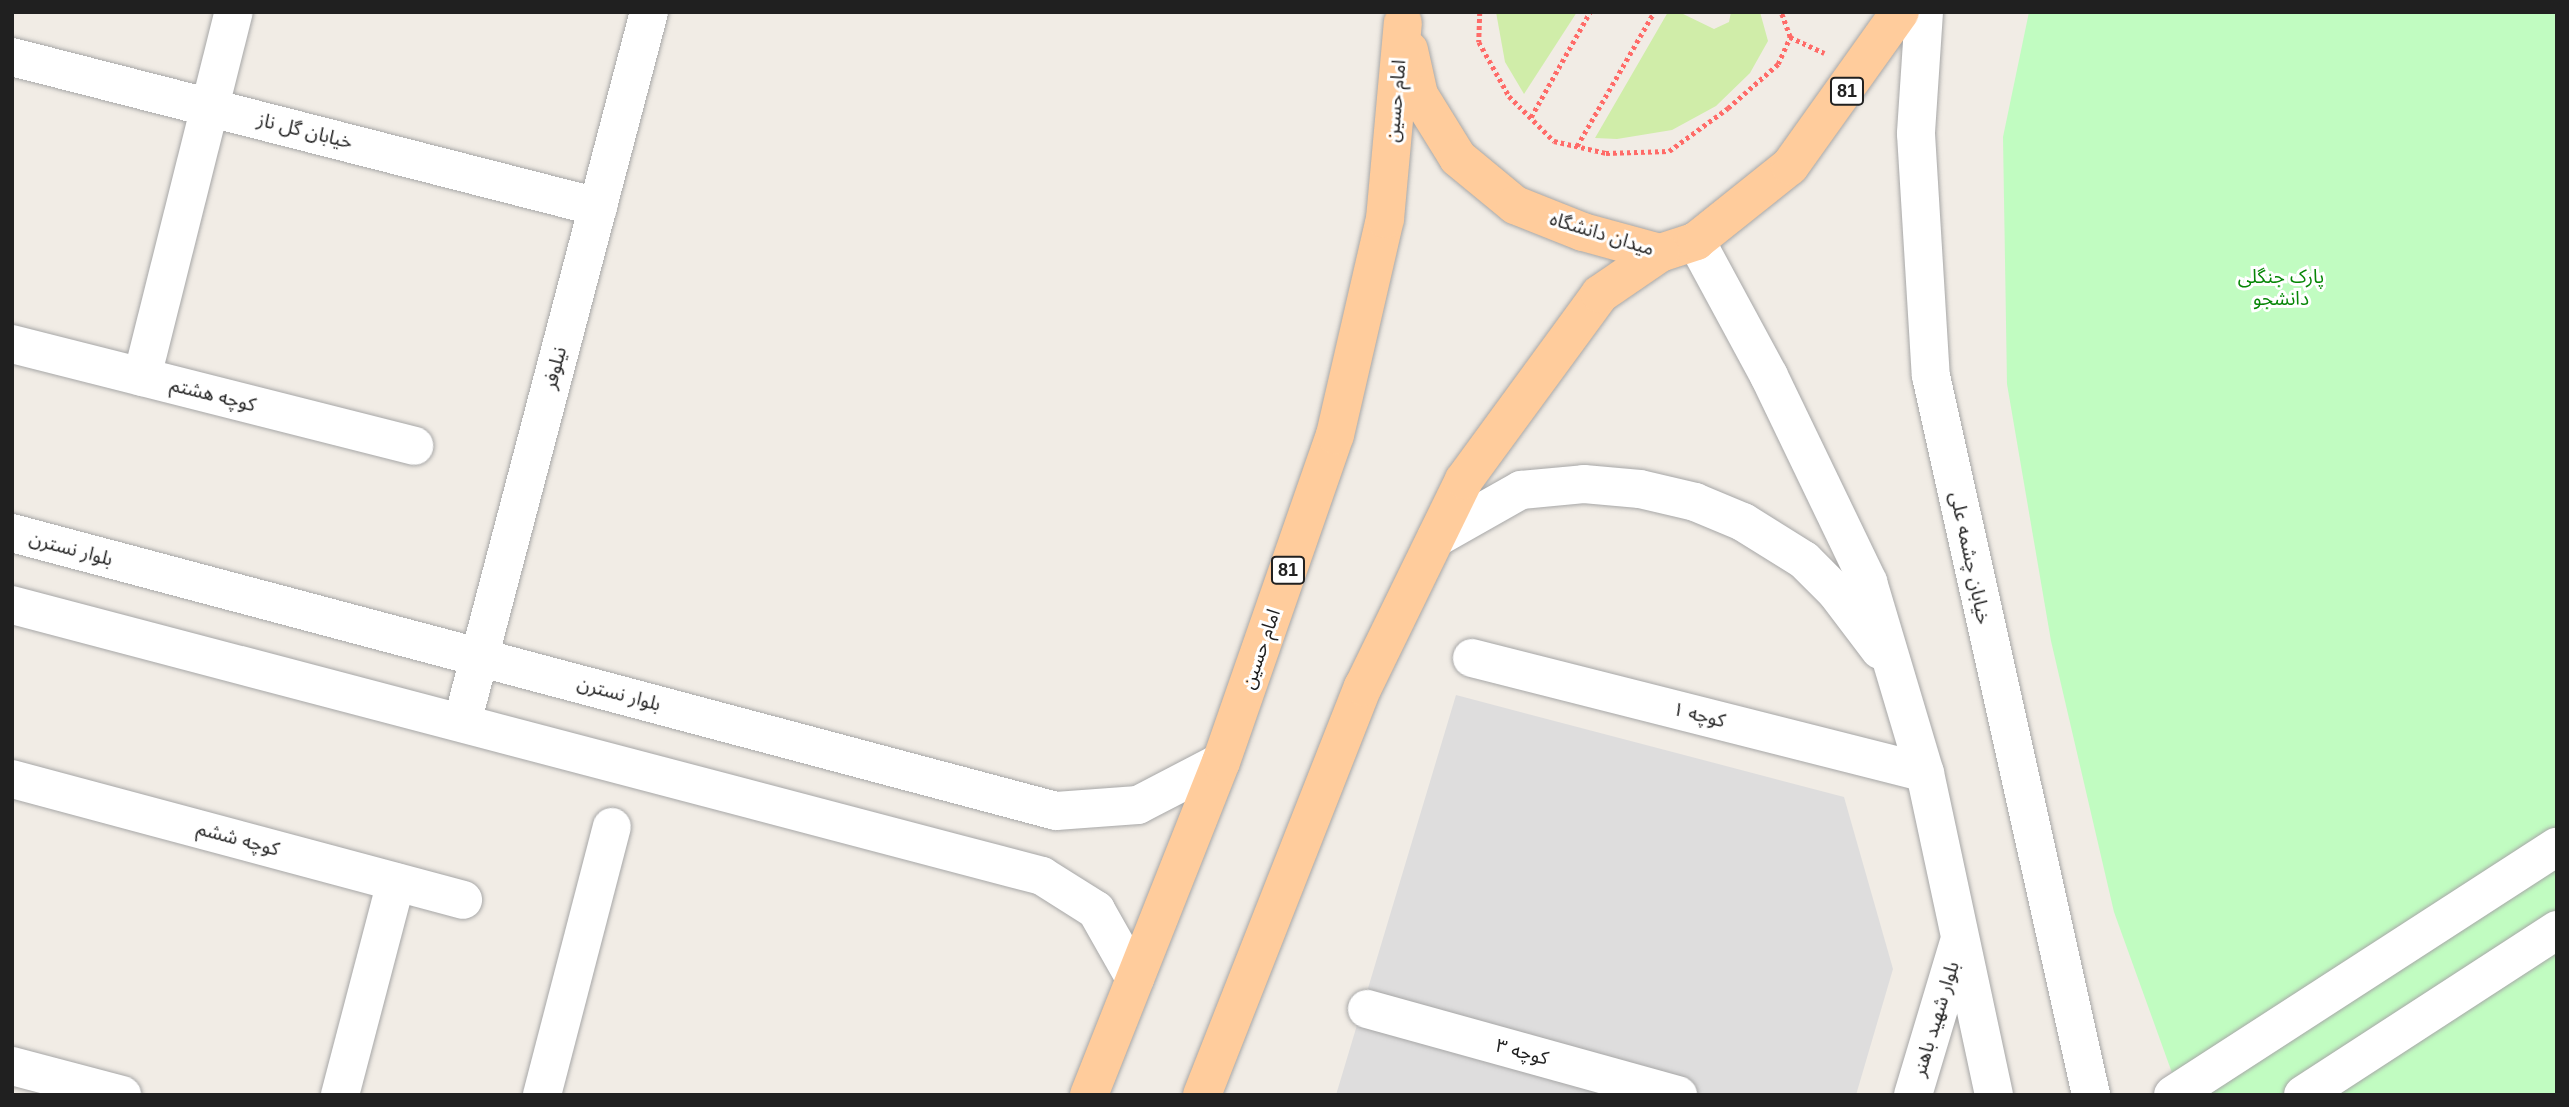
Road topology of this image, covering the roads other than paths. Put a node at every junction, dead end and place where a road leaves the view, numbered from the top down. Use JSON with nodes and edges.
{"nodes":[{"id":1,"x":234,"y":12,"type":"edge"},
{"id":2,"x":649,"y":12,"type":"edge"},
{"id":3,"x":1900,"y":12,"type":"edge"},
{"id":4,"x":1924,"y":12,"type":"edge"},
{"id":5,"x":1403,"y":18,"type":"edge"},
{"id":6,"x":12,"y":57,"type":"edge"},
{"id":7,"x":210,"y":107,"type":"junction"},
{"id":8,"x":598,"y":207,"type":"junction"},
{"id":9,"x":1696,"y":241,"type":"junction"},
{"id":10,"x":1660,"y":253,"type":"junction"},
{"id":11,"x":12,"y":344,"type":"edge"},
{"id":12,"x":142,"y":377,"type":"junction"},
{"id":13,"x":414,"y":446,"type":"dead end"},
{"id":14,"x":12,"y":533,"type":"edge"},
{"id":15,"x":1436,"y":538,"type":"junction"},
{"id":16,"x":12,"y":605,"type":"edge"},
{"id":17,"x":479,"y":657,"type":"junction"},
{"id":18,"x":1472,"y":658,"type":"dead end"},
{"id":19,"x":1896,"y":671,"type":"junction"},
{"id":20,"x":462,"y":723,"type":"junction"},
{"id":21,"x":1221,"y":762,"type":"junction"},
{"id":22,"x":1925,"y":773,"type":"junction"},
{"id":23,"x":12,"y":779,"type":"edge"},
{"id":24,"x":612,"y":827,"type":"dead end"},
{"id":25,"x":2557,"y":847,"type":"edge"},
{"id":26,"x":396,"y":882,"type":"junction"},
{"id":27,"x":463,"y":900,"type":"dead end"},
{"id":28,"x":2557,"y":930,"type":"edge"},
{"id":29,"x":1958,"y":943,"type":"junction"},
{"id":30,"x":1135,"y":979,"type":"junction"},
{"id":31,"x":1367,"y":1009,"type":"dead end"},
{"id":32,"x":12,"y":1066,"type":"edge"},
{"id":33,"x":122,"y":1095,"type":"edge"},
{"id":34,"x":340,"y":1095,"type":"edge"},
{"id":35,"x":542,"y":1095,"type":"edge"},
{"id":36,"x":1089,"y":1095,"type":"edge"},
{"id":37,"x":1202,"y":1095,"type":"edge"},
{"id":38,"x":1678,"y":1095,"type":"edge"},
{"id":39,"x":1913,"y":1095,"type":"edge"},
{"id":40,"x":1994,"y":1095,"type":"edge"},
{"id":41,"x":2091,"y":1095,"type":"edge"},
{"id":42,"x":2173,"y":1095,"type":"edge"},
{"id":43,"x":2303,"y":1095,"type":"edge"}],
"edges":[{"from":1,"to":7,"type":"street"},
{"from":2,"to":8,"type":"street","name":"نیلوفر"},
{"from":3,"to":9,"type":"main road","name":"میدان دانشگاه","number":"81"},
{"from":4,"to":41,"type":"street","name":"خیابان چشمه علی"},
{"from":5,"to":10,"type":"main road","name":"میدان دانشگاه","number":"81"},
{"from":5,"to":21,"type":"main road","name":"امام حسین","number":"81"},
{"from":6,"to":7,"type":"street","name":"خیابان گل ناز"},
{"from":7,"to":8,"type":"street","name":"خیابان گل ناز"},
{"from":7,"to":12,"type":"street"},
{"from":8,"to":17,"type":"street","name":"نیلوفر"},
{"from":9,"to":10,"type":"main road","name":"میدان دانشگاه","number":"81"},
{"from":9,"to":19,"type":"street"},
{"from":10,"to":15,"type":"main road","number":"81"},
{"from":11,"to":12,"type":"street","name":"کوچه هشتم"},
{"from":12,"to":13,"type":"street","name":"کوچه هشتم"},
{"from":14,"to":17,"type":"street","name":"بلوار نسترن"},
{"from":15,"to":19,"type":"street"},
{"from":15,"to":37,"type":"main road","number":"81"},
{"from":16,"to":20,"type":"street"},
{"from":17,"to":20,"type":"street","name":"نیلوفر"},
{"from":17,"to":21,"type":"street","name":"بلوار نسترن"},
{"from":18,"to":22,"type":"street","name":"کوچه ۱"},
{"from":19,"to":22,"type":"street"},
{"from":20,"to":30,"type":"street"},
{"from":21,"to":30,"type":"main road","name":"امام حسین","number":"81"},
{"from":22,"to":29,"type":"street"},
{"from":23,"to":26,"type":"street","name":"کوچه ششم"},
{"from":24,"to":35,"type":"street"},
{"from":25,"to":42,"type":"street"},
{"from":26,"to":27,"type":"street","name":"کوچه ششم"},
{"from":26,"to":34,"type":"street"},
{"from":28,"to":43,"type":"street"},
{"from":29,"to":39,"type":"street","name":"بلوار شهید باهنر"},
{"from":29,"to":40,"type":"street"},
{"from":30,"to":36,"type":"main road","name":"امام حسین","number":"81"},
{"from":31,"to":38,"type":"street","name":"کوچه ۳"},
{"from":32,"to":33,"type":"street"}]}
